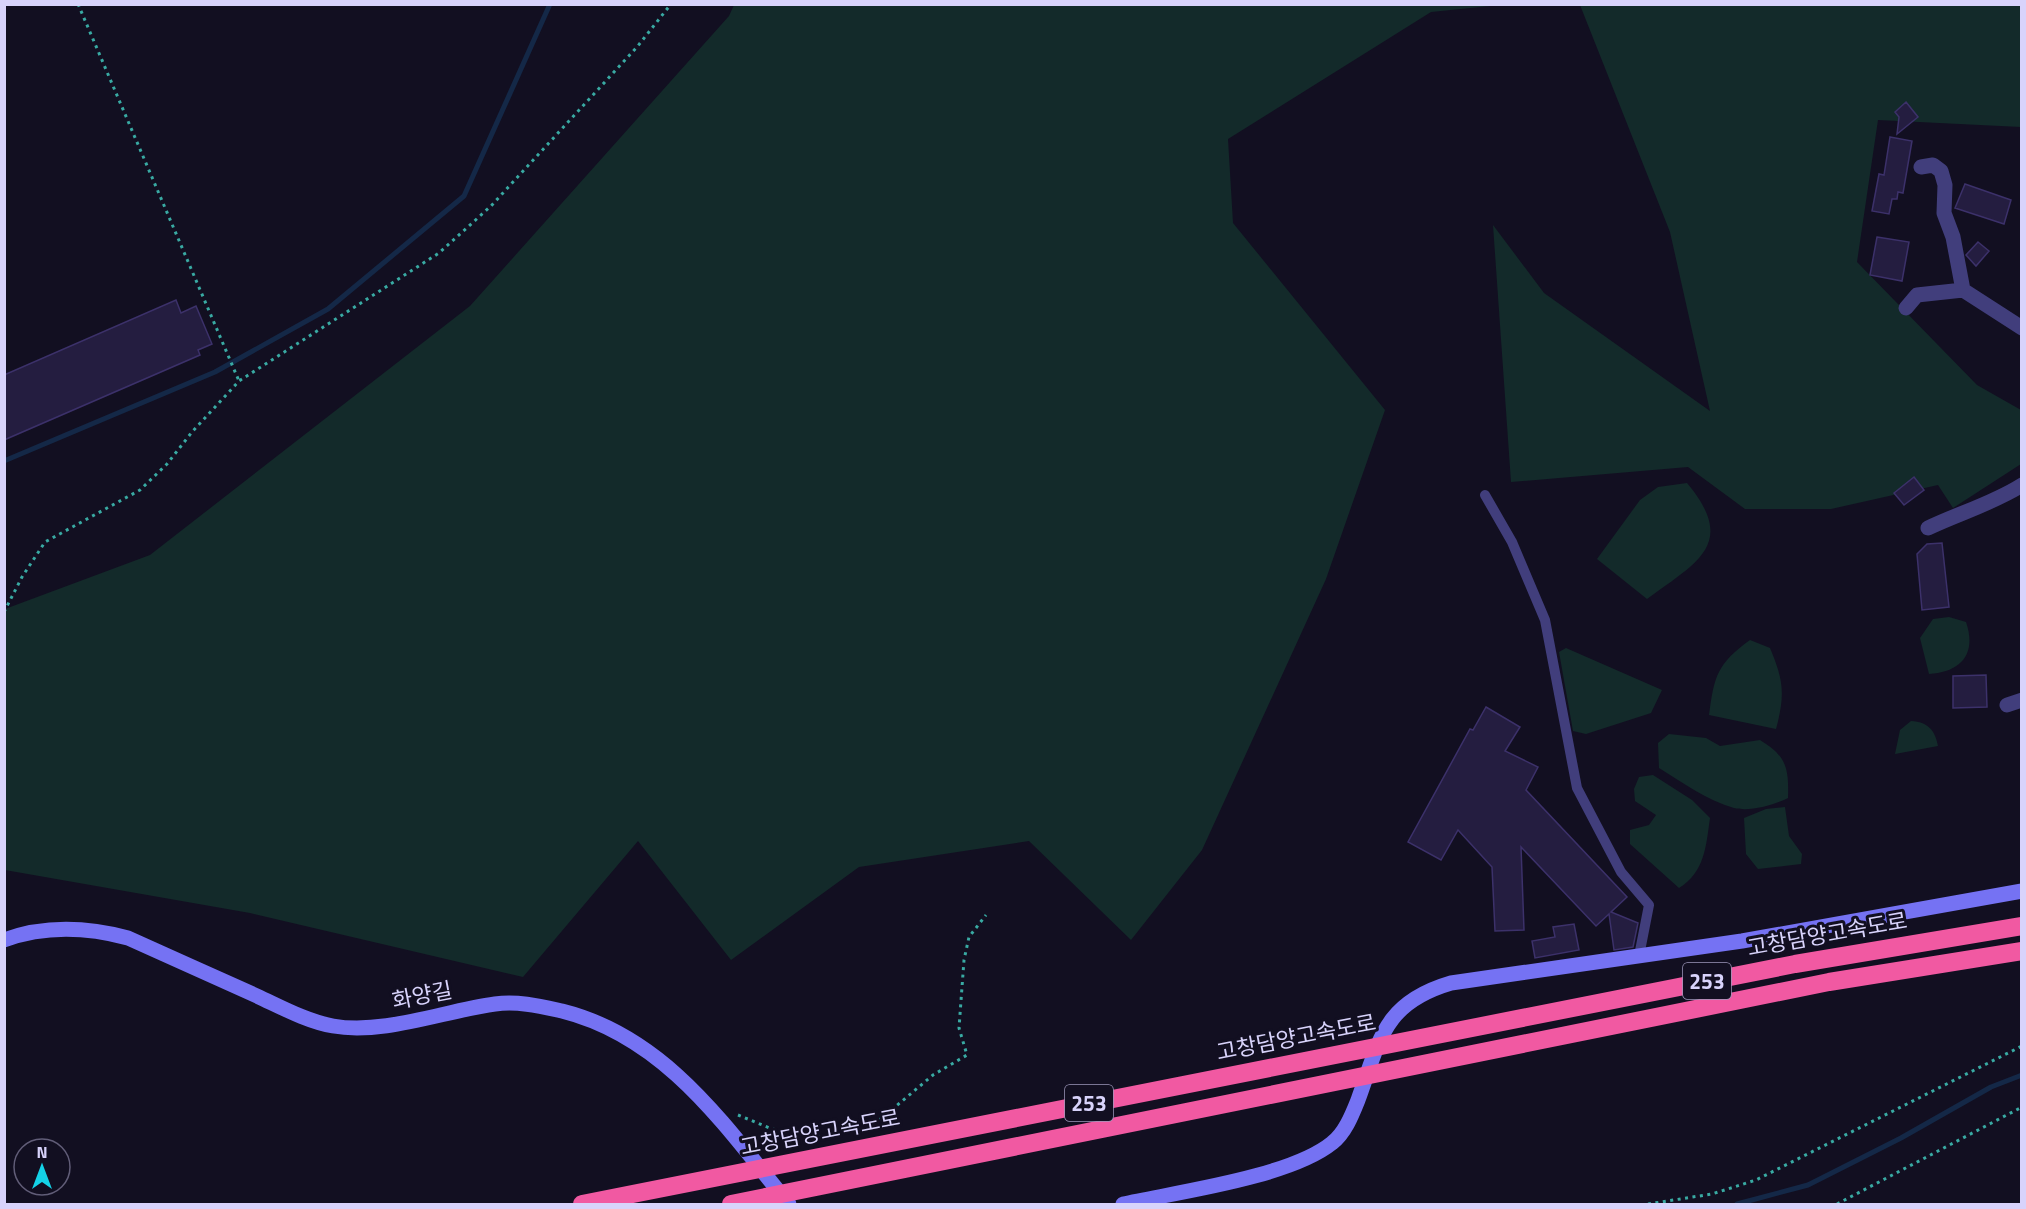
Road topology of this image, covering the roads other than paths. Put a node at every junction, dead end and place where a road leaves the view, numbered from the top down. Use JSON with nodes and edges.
{"nodes":[{"id":1,"x":1921,"y":167,"type":"dead end"},
{"id":2,"x":1963,"y":290,"type":"junction"},
{"id":3,"x":1906,"y":308,"type":"dead end"},
{"id":4,"x":2022,"y":328,"type":"edge"},
{"id":5,"x":2022,"y":485,"type":"edge"},
{"id":6,"x":1485,"y":495,"type":"dead end"},
{"id":7,"x":1928,"y":528,"type":"dead end"},
{"id":8,"x":2022,"y":891,"type":"edge"},
{"id":9,"x":2022,"y":926,"type":"edge"},
{"id":10,"x":4,"y":940,"type":"edge"},
{"id":11,"x":2022,"y":951,"type":"edge"},
{"id":12,"x":1639,"y":956,"type":"junction"},
{"id":13,"x":582,"y":1204,"type":"edge"},
{"id":14,"x":731,"y":1204,"type":"edge"},
{"id":15,"x":789,"y":1204,"type":"edge"},
{"id":16,"x":1123,"y":1204,"type":"edge"}],
"edges":[{"from":1,"to":2,"type":"street"},
{"from":2,"to":3,"type":"street"},
{"from":2,"to":4,"type":"street"},
{"from":5,"to":7,"type":"street"},
{"from":6,"to":12,"type":"lane"},
{"from":8,"to":12,"type":"street"},
{"from":9,"to":13,"type":"highway","name":"고창담양고속도로","number":"253"},
{"from":10,"to":15,"type":"street","name":"화양길"},
{"from":11,"to":14,"type":"highway","number":"253"},
{"from":12,"to":16,"type":"street"}]}
